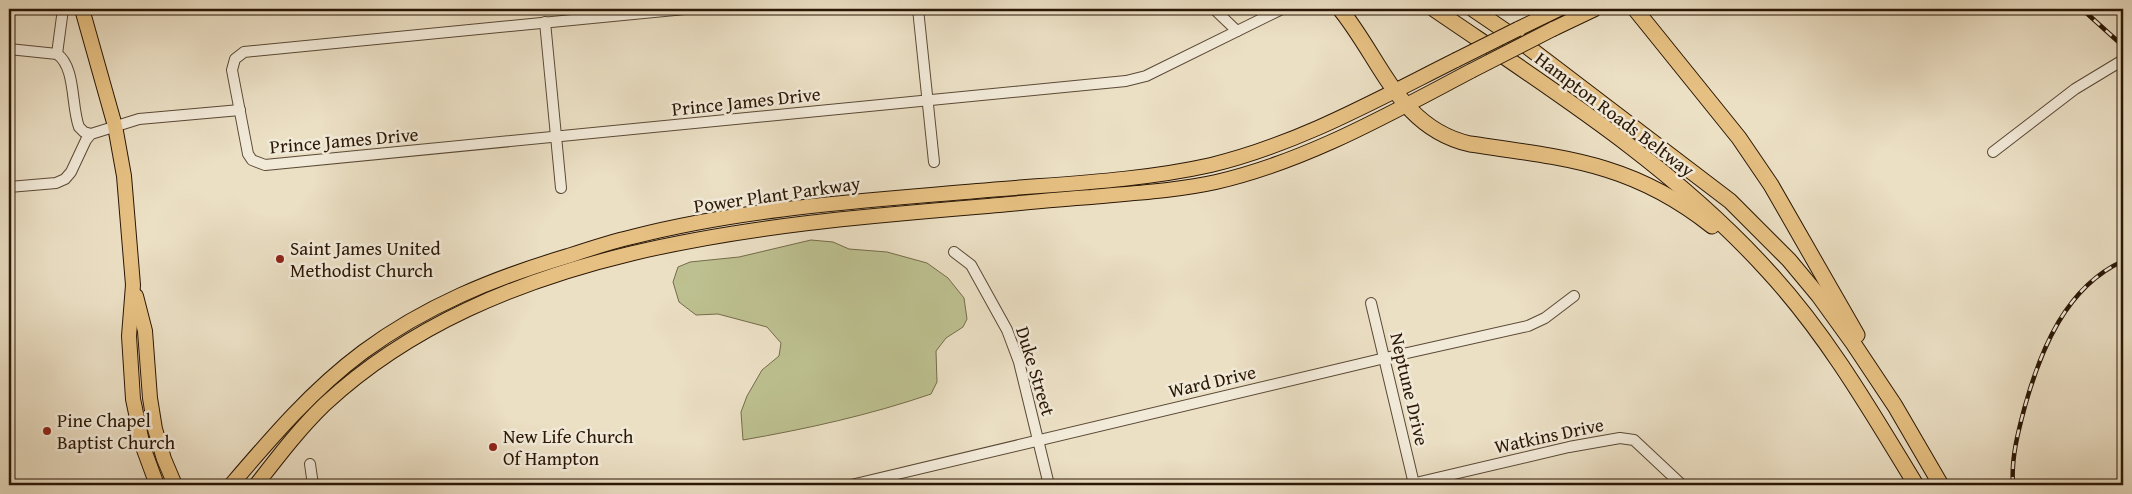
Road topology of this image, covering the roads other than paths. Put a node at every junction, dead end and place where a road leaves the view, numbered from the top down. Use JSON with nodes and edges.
{"nodes":[{"id":1,"x":62,"y":9,"type":"edge"},
{"id":2,"x":82,"y":9,"type":"edge"},
{"id":3,"x":685,"y":9,"type":"edge"},
{"id":4,"x":918,"y":9,"type":"edge"},
{"id":5,"x":1214,"y":9,"type":"edge"},
{"id":6,"x":1282,"y":9,"type":"edge"},
{"id":7,"x":1340,"y":9,"type":"edge"},
{"id":8,"x":1434,"y":9,"type":"edge"},
{"id":9,"x":1473,"y":9,"type":"edge"},
{"id":10,"x":1558,"y":9,"type":"edge"},
{"id":11,"x":1595,"y":9,"type":"edge"},
{"id":12,"x":1635,"y":9,"type":"edge"},
{"id":13,"x":1646,"y":9,"type":"edge"},
{"id":14,"x":545,"y":22,"type":"junction"},
{"id":15,"x":1650,"y":27,"type":"junction"},
{"id":16,"x":1237,"y":31,"type":"junction"},
{"id":17,"x":9,"y":49,"type":"edge"},
{"id":18,"x":57,"y":54,"type":"junction"},
{"id":19,"x":2123,"y":60,"type":"edge"},
{"id":20,"x":1394,"y":91,"type":"junction"},
{"id":21,"x":928,"y":101,"type":"junction"},
{"id":22,"x":1406,"y":105,"type":"junction"},
{"id":23,"x":240,"y":110,"type":"junction"},
{"id":24,"x":115,"y":126,"type":"junction"},
{"id":25,"x":91,"y":134,"type":"junction"},
{"id":26,"x":556,"y":138,"type":"junction"},
{"id":27,"x":1994,"y":152,"type":"dead end"},
{"id":28,"x":934,"y":162,"type":"dead end"},
{"id":29,"x":9,"y":188,"type":"edge"},
{"id":30,"x":561,"y":188,"type":"dead end"},
{"id":31,"x":954,"y":252,"type":"dead end"},
{"id":32,"x":1769,"y":272,"type":"junction"},
{"id":33,"x":133,"y":285,"type":"junction"},
{"id":34,"x":1574,"y":296,"type":"dead end"},
{"id":35,"x":1370,"y":303,"type":"dead end"},
{"id":36,"x":1384,"y":358,"type":"junction"},
{"id":37,"x":1895,"y":406,"type":"junction"},
{"id":38,"x":1038,"y":440,"type":"junction"},
{"id":39,"x":310,"y":464,"type":"dead end"},
{"id":40,"x":1411,"y":484,"type":"edge"},
{"id":41,"x":157,"y":485,"type":"edge"},
{"id":42,"x":175,"y":485,"type":"edge"},
{"id":43,"x":231,"y":485,"type":"edge"},
{"id":44,"x":256,"y":485,"type":"edge"},
{"id":45,"x":313,"y":485,"type":"edge"},
{"id":46,"x":851,"y":485,"type":"edge"},
{"id":47,"x":1049,"y":485,"type":"edge"},
{"id":48,"x":1682,"y":485,"type":"edge"},
{"id":49,"x":1916,"y":485,"type":"edge"},
{"id":50,"x":1941,"y":485,"type":"edge"}],
"edges":[{"from":1,"to":18,"type":"street"},
{"from":2,"to":24,"type":"main road"},
{"from":3,"to":14,"type":"street"},
{"from":4,"to":21,"type":"street"},
{"from":5,"to":16,"type":"street"},
{"from":6,"to":16,"type":"street","name":"Prince James Drive"},
{"from":7,"to":20,"type":"highway"},
{"from":8,"to":32,"type":"highway","name":"Hampton Roads Beltway"},
{"from":9,"to":37,"type":"highway","name":"Hampton Roads Beltway"},
{"from":10,"to":20,"type":"main road","name":"Power Plant Parkway","bridge":true},
{"from":11,"to":22,"type":"main road","name":"Power Plant Parkway","bridge":true},
{"from":12,"to":15,"type":"highway"},
{"from":13,"to":15,"type":"highway"},
{"from":14,"to":23,"type":"street","name":"Prince James Drive"},
{"from":14,"to":26,"type":"street"},
{"from":15,"to":37,"type":"highway"},
{"from":16,"to":21,"type":"street","name":"Prince James Drive"},
{"from":17,"to":18,"type":"street"},
{"from":18,"to":25,"type":"street"},
{"from":19,"to":27,"type":"street"},
{"from":20,"to":22,"type":"highway"},
{"from":20,"to":43,"type":"main road","name":"Power Plant Parkway"},
{"from":21,"to":26,"type":"street","name":"Prince James Drive"},
{"from":21,"to":28,"type":"street"},
{"from":22,"to":32,"type":"highway"},
{"from":22,"to":44,"type":"main road","name":"Power Plant Parkway"},
{"from":23,"to":24,"type":"street"},
{"from":23,"to":26,"type":"street","name":"Prince James Drive"},
{"from":24,"to":25,"type":"street"},
{"from":24,"to":33,"type":"main road"},
{"from":25,"to":29,"type":"street"},
{"from":26,"to":30,"type":"street"},
{"from":31,"to":38,"type":"street","name":"Duke Street"},
{"from":32,"to":49,"type":"highway","name":"Hampton Roads Beltway"},
{"from":33,"to":41,"type":"main road"},
{"from":33,"to":42,"type":"main road"},
{"from":34,"to":36,"type":"street","name":"Ward Drive"},
{"from":35,"to":36,"type":"street","name":"Neptune Drive"},
{"from":36,"to":38,"type":"street","name":"Ward Drive"},
{"from":36,"to":40,"type":"street","name":"Neptune Drive"},
{"from":37,"to":50,"type":"highway","name":"Hampton Roads Beltway"},
{"from":38,"to":46,"type":"street","name":"Ward Drive"},
{"from":38,"to":47,"type":"street","name":"Duke Street"},
{"from":39,"to":45,"type":"street"},
{"from":40,"to":48,"type":"street","name":"Watkins Drive"}]}
